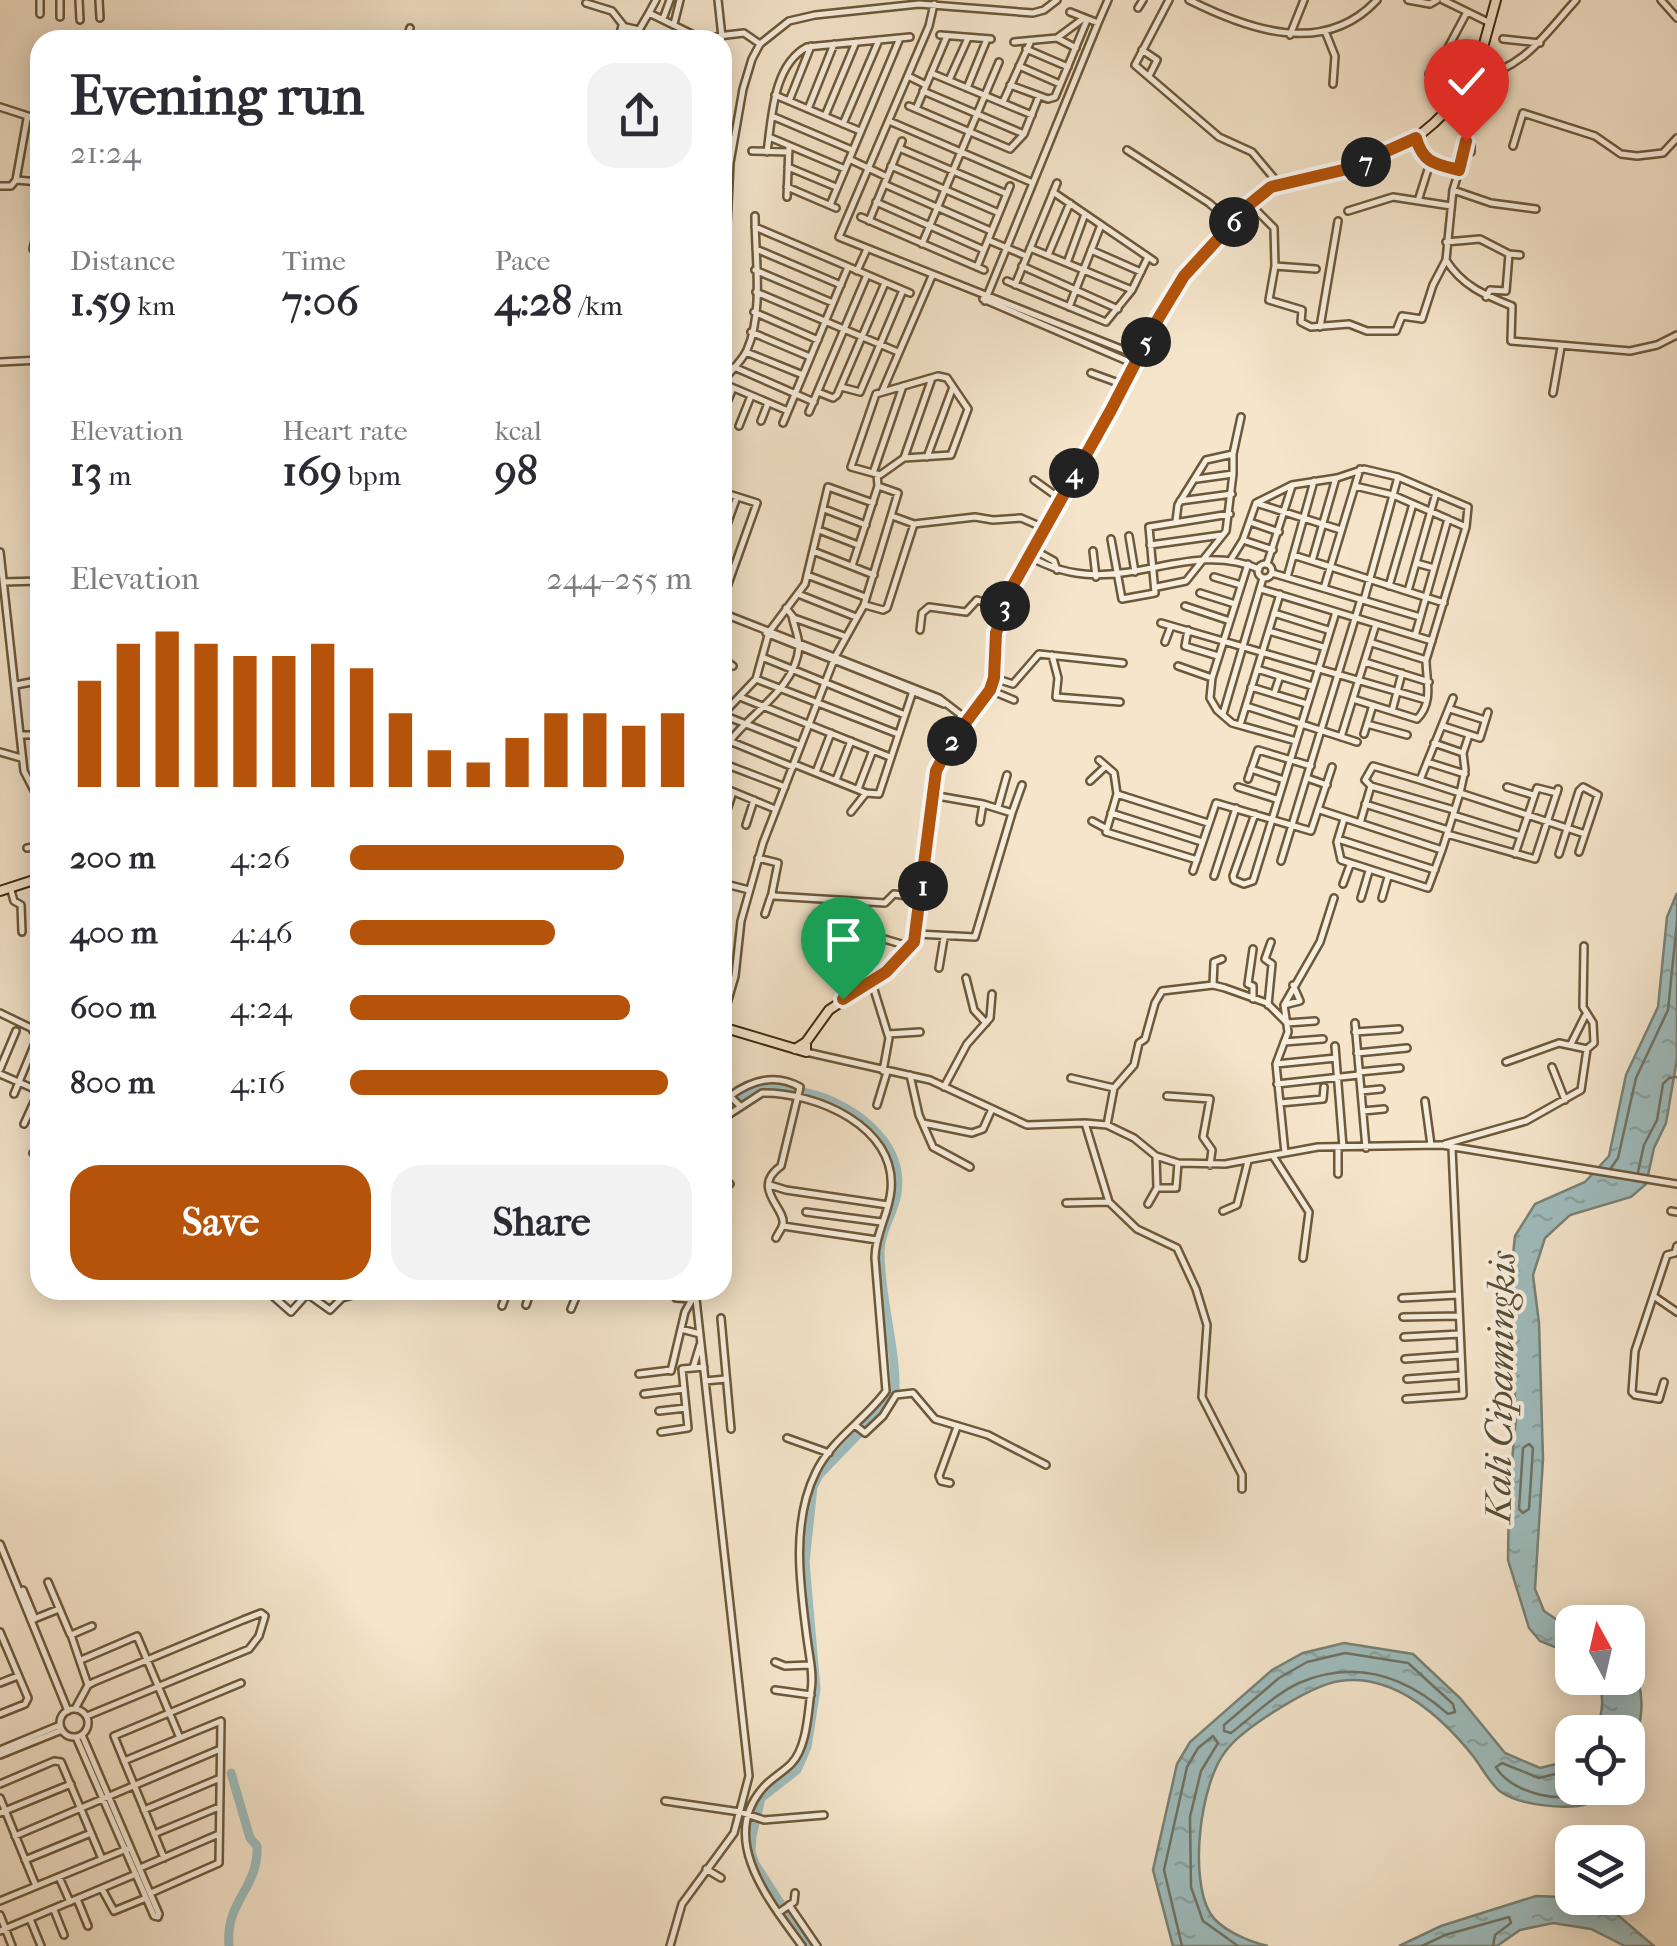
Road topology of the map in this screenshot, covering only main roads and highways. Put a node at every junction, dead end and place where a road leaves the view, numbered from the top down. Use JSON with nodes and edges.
{"nodes":[{"id":1,"x":1496,"y":0,"type":"edge"},
{"id":2,"x":30,"y":881,"type":"edge"},
{"id":3,"x":0,"y":891,"type":"edge"},
{"id":4,"x":732,"y":1027,"type":"edge"},
{"id":5,"x":806,"y":1042,"type":"junction"},
{"id":6,"x":794,"y":1049,"type":"junction"}],
"edges":[{"from":1,"to":5,"type":"main road"},
{"from":2,"to":3,"type":"main road"},
{"from":4,"to":6,"type":"main road"},
{"from":5,"to":6,"type":"main road"},
{"from":5,"to":6,"type":"main road"}]}
